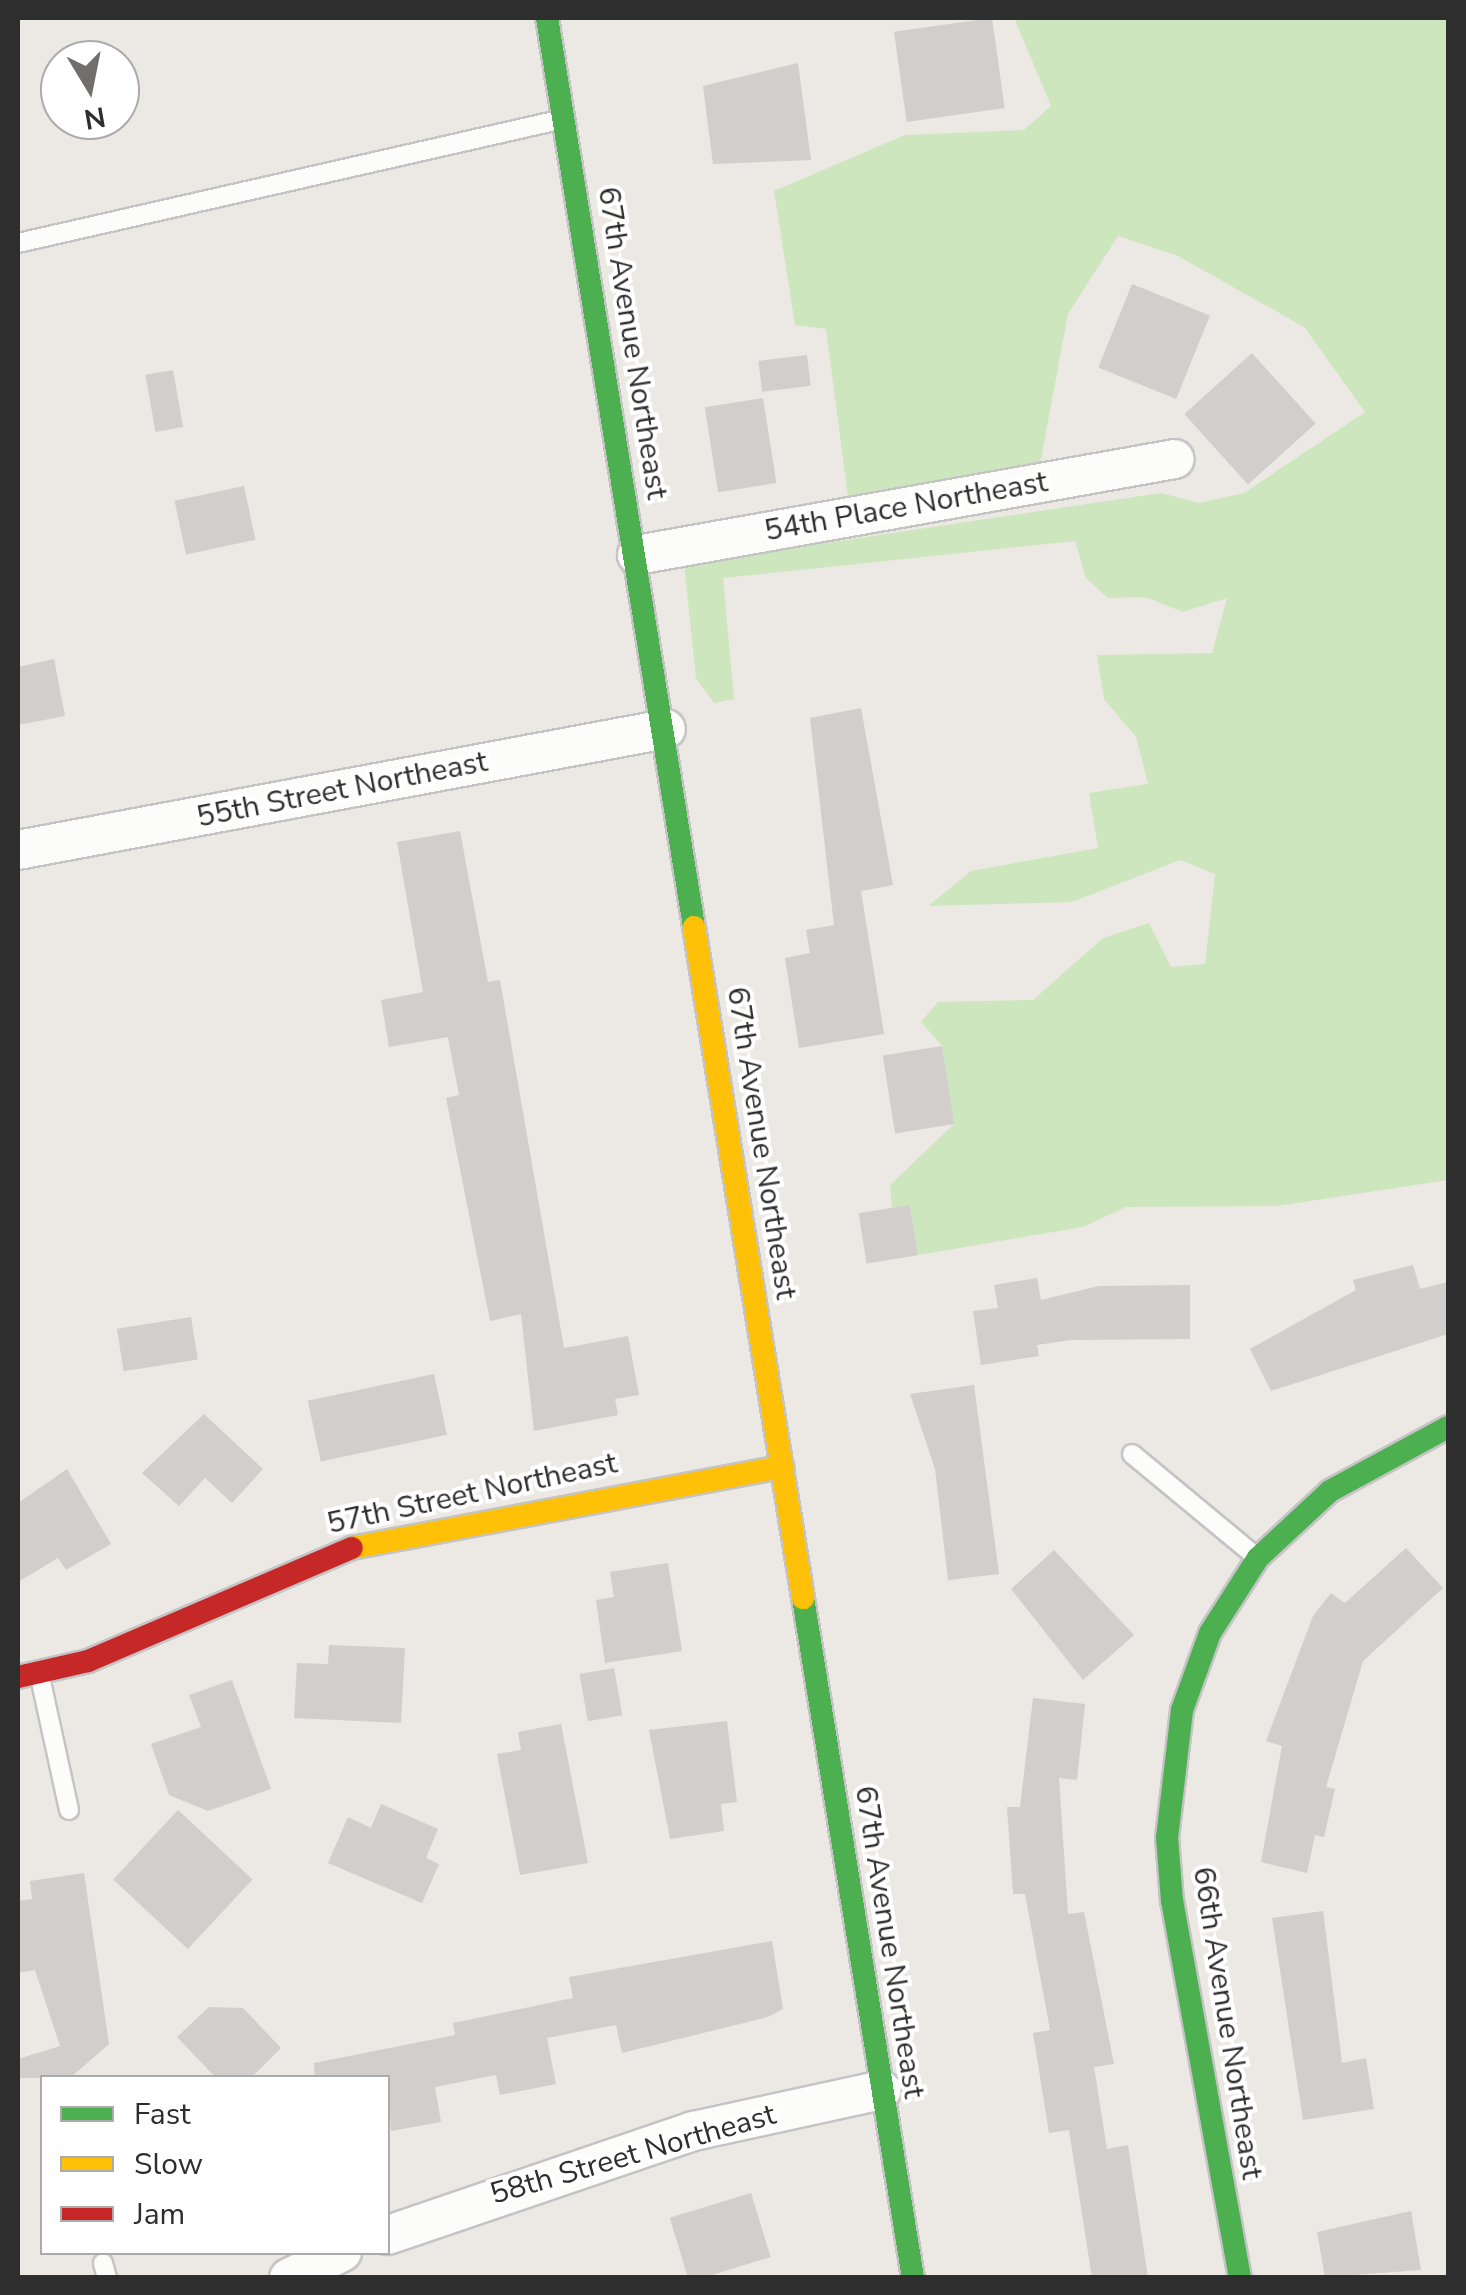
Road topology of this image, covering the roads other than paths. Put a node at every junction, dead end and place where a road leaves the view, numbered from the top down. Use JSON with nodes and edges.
{"nodes":[{"id":1,"x":547,"y":18,"type":"edge"},
{"id":2,"x":564,"y":119,"type":"junction"},
{"id":3,"x":18,"y":243,"type":"edge"},
{"id":4,"x":1174,"y":459,"type":"dead end"},
{"id":5,"x":637,"y":555,"type":"junction"},
{"id":6,"x":666,"y":729,"type":"junction"},
{"id":7,"x":18,"y":850,"type":"edge"},
{"id":8,"x":1448,"y":1427,"type":"edge"},
{"id":9,"x":1132,"y":1454,"type":"dead end"},
{"id":10,"x":782,"y":1466,"type":"junction"},
{"id":11,"x":1258,"y":1558,"type":"junction"},
{"id":12,"x":28,"y":1674,"type":"edge"},
{"id":13,"x":69,"y":1810,"type":"dead end"},
{"id":14,"x":882,"y":2090,"type":"junction"},
{"id":15,"x":390,"y":2234,"type":"edge"},
{"id":16,"x":336,"y":2255,"type":"edge"},
{"id":17,"x":290,"y":2278,"type":"edge"},
{"id":18,"x":912,"y":2278,"type":"edge"},
{"id":19,"x":1240,"y":2278,"type":"edge"}],
"edges":[{"from":1,"to":2,"type":"street","name":"67th Avenue Northeast"},
{"from":2,"to":3,"type":"lane"},
{"from":2,"to":5,"type":"street","name":"67th Avenue Northeast"},
{"from":4,"to":5,"type":"street","name":"54th Place Northeast"},
{"from":5,"to":6,"type":"street","name":"67th Avenue Northeast"},
{"from":6,"to":7,"type":"street","name":"55th Street Northeast"},
{"from":6,"to":10,"type":"street","name":"67th Avenue Northeast"},
{"from":8,"to":11,"type":"street","name":"66th Avenue Northeast"},
{"from":9,"to":11,"type":"lane"},
{"from":10,"to":12,"type":"street","name":"57th Street Northeast"},
{"from":10,"to":14,"type":"street","name":"67th Avenue Northeast"},
{"from":11,"to":19,"type":"street","name":"66th Avenue Northeast"},
{"from":12,"to":13,"type":"lane"},
{"from":14,"to":15,"type":"street","name":"58th Street Northeast"},
{"from":14,"to":18,"type":"street","name":"67th Avenue Northeast"},
{"from":16,"to":17,"type":"street"}]}
